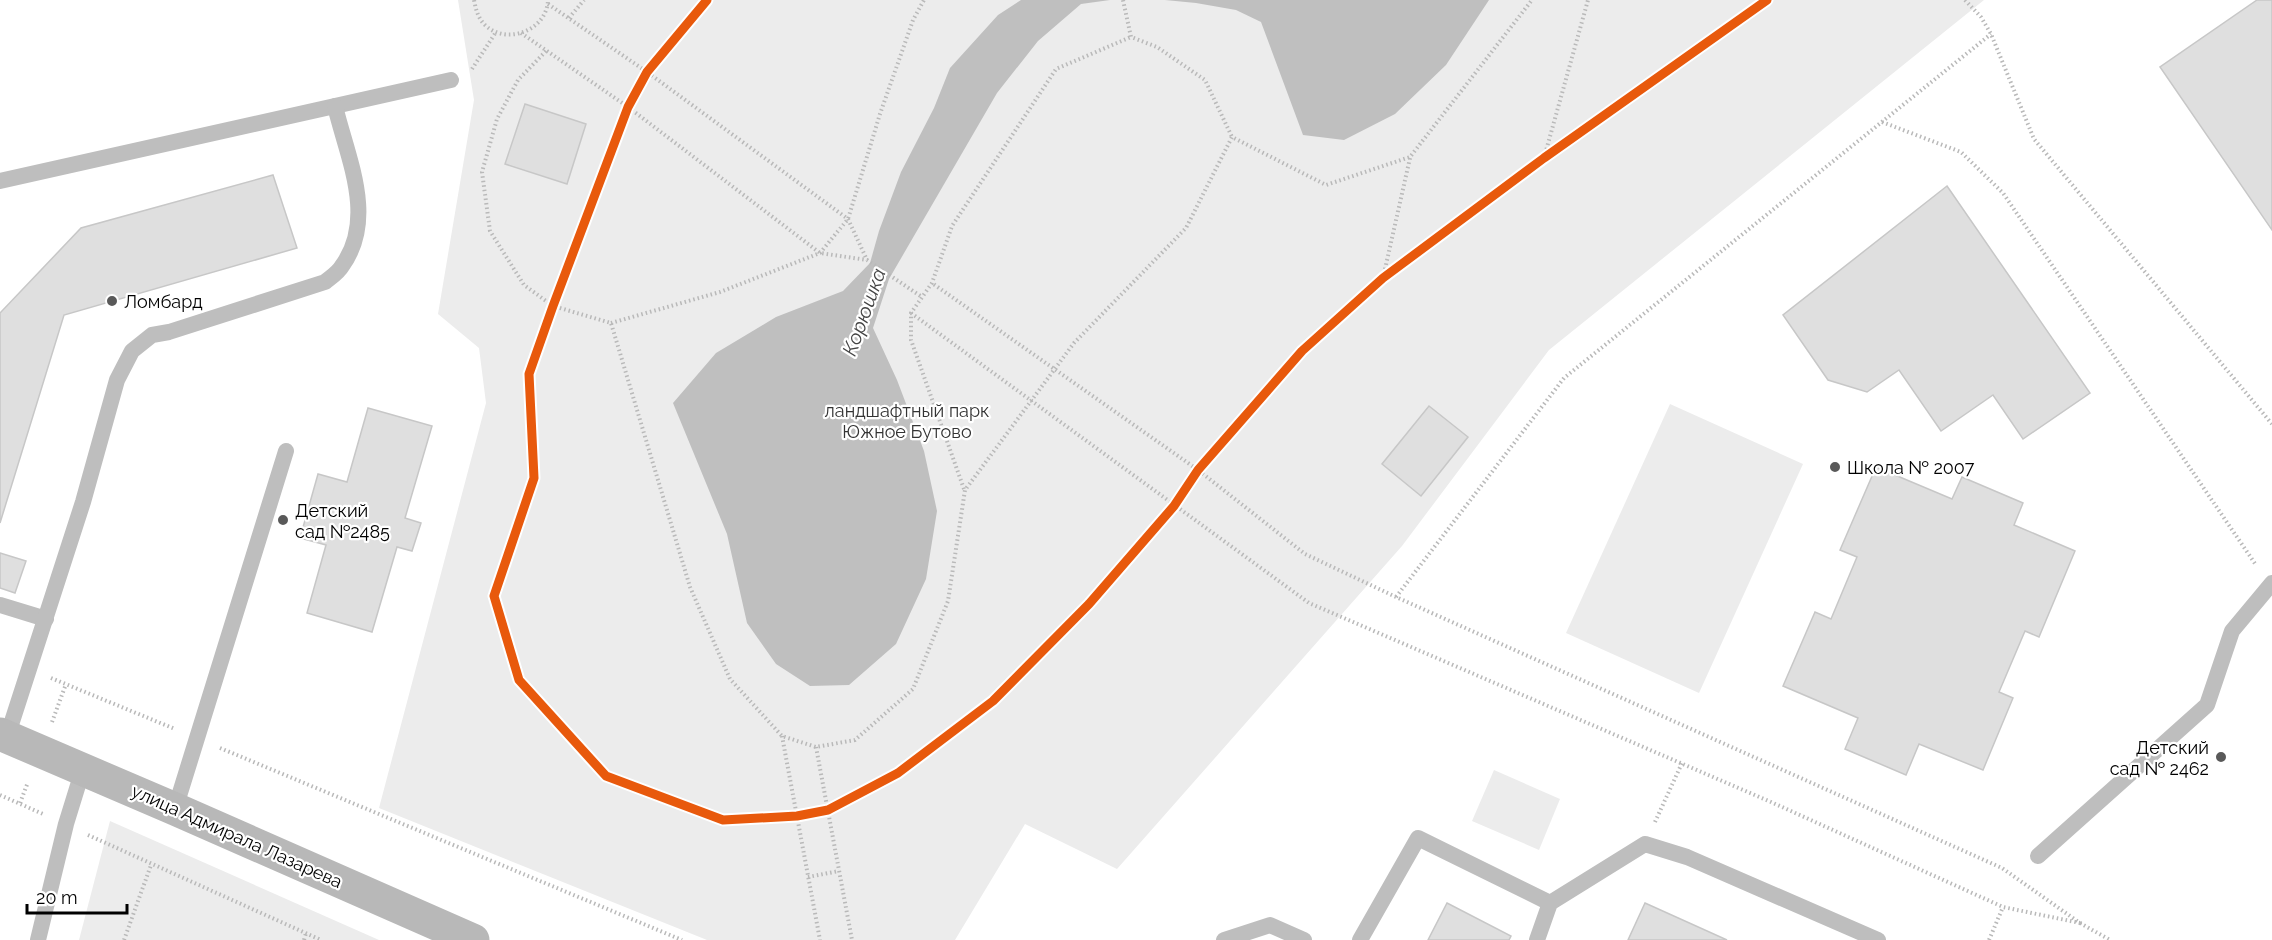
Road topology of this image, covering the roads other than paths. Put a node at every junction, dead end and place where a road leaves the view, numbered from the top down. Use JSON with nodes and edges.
{"nodes":[{"id":1,"x":451,"y":80,"type":"dead end"},
{"id":2,"x":335,"y":106,"type":"junction"},
{"id":3,"x":0,"y":181,"type":"edge"},
{"id":4,"x":286,"y":451,"type":"dead end"},
{"id":5,"x":2271,"y":584,"type":"edge"},
{"id":6,"x":0,"y":605,"type":"edge"},
{"id":7,"x":46,"y":619,"type":"junction"},
{"id":8,"x":3,"y":736,"type":"edge"},
{"id":9,"x":82,"y":770,"type":"junction"},
{"id":10,"x":175,"y":809,"type":"junction"},
{"id":11,"x":2038,"y":856,"type":"dead end"},
{"id":12,"x":1550,"y":903,"type":"junction"},
{"id":13,"x":38,"y":940,"type":"edge"},
{"id":14,"x":473,"y":940,"type":"edge"},
{"id":15,"x":1224,"y":940,"type":"edge"},
{"id":16,"x":1304,"y":940,"type":"edge"},
{"id":17,"x":1360,"y":940,"type":"edge"},
{"id":18,"x":1537,"y":940,"type":"edge"},
{"id":19,"x":1878,"y":940,"type":"edge"}],
"edges":[{"from":1,"to":2,"type":"lane"},
{"from":2,"to":3,"type":"lane"},
{"from":2,"to":7,"type":"lane"},
{"from":4,"to":10,"type":"lane"},
{"from":5,"to":11,"type":"lane"},
{"from":6,"to":7,"type":"lane"},
{"from":7,"to":8,"type":"lane"},
{"from":8,"to":9,"type":"street","name":"улица Адмирала Лазарева"},
{"from":9,"to":10,"type":"street","name":"улица Адмирала Лазарева"},
{"from":9,"to":13,"type":"lane"},
{"from":10,"to":14,"type":"street","name":"улица Адмирала Лазарева"},
{"from":12,"to":17,"type":"lane"},
{"from":12,"to":18,"type":"lane"},
{"from":12,"to":19,"type":"lane"},
{"from":15,"to":16,"type":"lane"}]}
